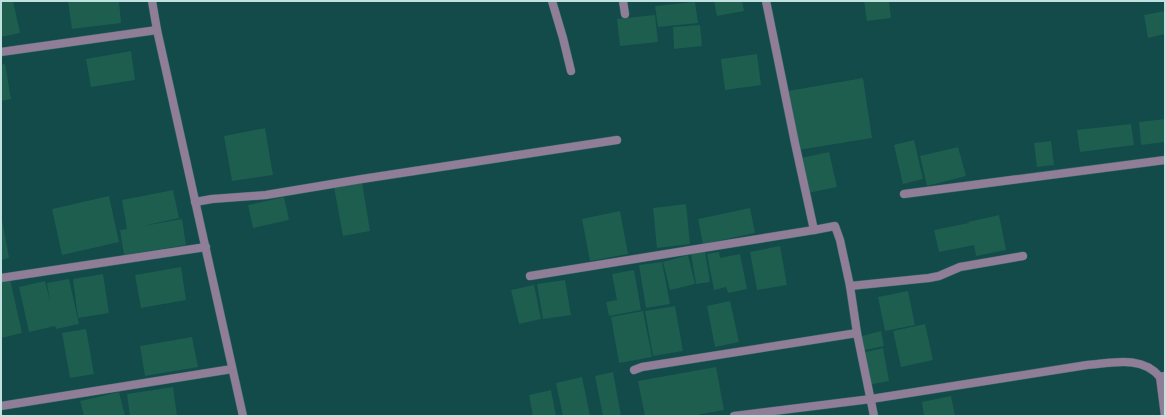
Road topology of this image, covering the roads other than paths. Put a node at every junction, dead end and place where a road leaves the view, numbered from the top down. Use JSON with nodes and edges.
{"nodes":[{"id":1,"x":152,"y":1,"type":"edge"},
{"id":2,"x":552,"y":1,"type":"edge"},
{"id":3,"x":623,"y":1,"type":"edge"},
{"id":4,"x":766,"y":1,"type":"edge"},
{"id":5,"x":625,"y":14,"type":"dead end"},
{"id":6,"x":157,"y":30,"type":"junction"},
{"id":7,"x":1,"y":52,"type":"edge"},
{"id":8,"x":571,"y":71,"type":"dead end"},
{"id":9,"x":617,"y":140,"type":"dead end"},
{"id":10,"x":1165,"y":160,"type":"edge"},
{"id":11,"x":904,"y":194,"type":"dead end"},
{"id":12,"x":195,"y":202,"type":"junction"},
{"id":13,"x":814,"y":230,"type":"junction"},
{"id":14,"x":206,"y":247,"type":"junction"},
{"id":15,"x":1023,"y":256,"type":"dead end"},
{"id":16,"x":530,"y":276,"type":"dead end"},
{"id":17,"x":1,"y":278,"type":"edge"},
{"id":18,"x":850,"y":286,"type":"junction"},
{"id":19,"x":857,"y":333,"type":"junction"},
{"id":20,"x":232,"y":369,"type":"junction"},
{"id":21,"x":634,"y":370,"type":"dead end"},
{"id":22,"x":1162,"y":377,"type":"edge"},
{"id":23,"x":871,"y":399,"type":"junction"},
{"id":24,"x":1,"y":406,"type":"edge"},
{"id":25,"x":243,"y":416,"type":"edge"},
{"id":26,"x":734,"y":416,"type":"edge"},
{"id":27,"x":874,"y":416,"type":"edge"},
{"id":28,"x":1165,"y":416,"type":"edge"}],
"edges":[{"from":1,"to":6,"type":"street"},
{"from":2,"to":8,"type":"street"},
{"from":3,"to":5,"type":"street"},
{"from":4,"to":13,"type":"street"},
{"from":6,"to":7,"type":"street"},
{"from":6,"to":12,"type":"street"},
{"from":9,"to":12,"type":"street"},
{"from":10,"to":11,"type":"street"},
{"from":12,"to":14,"type":"street"},
{"from":13,"to":16,"type":"street"},
{"from":13,"to":18,"type":"street"},
{"from":14,"to":17,"type":"street"},
{"from":14,"to":20,"type":"street"},
{"from":15,"to":18,"type":"street"},
{"from":18,"to":19,"type":"street"},
{"from":19,"to":21,"type":"street"},
{"from":19,"to":23,"type":"street"},
{"from":20,"to":24,"type":"street"},
{"from":20,"to":25,"type":"street"},
{"from":22,"to":23,"type":"street"},
{"from":22,"to":28,"type":"street"},
{"from":23,"to":26,"type":"street"},
{"from":23,"to":27,"type":"street"}]}
